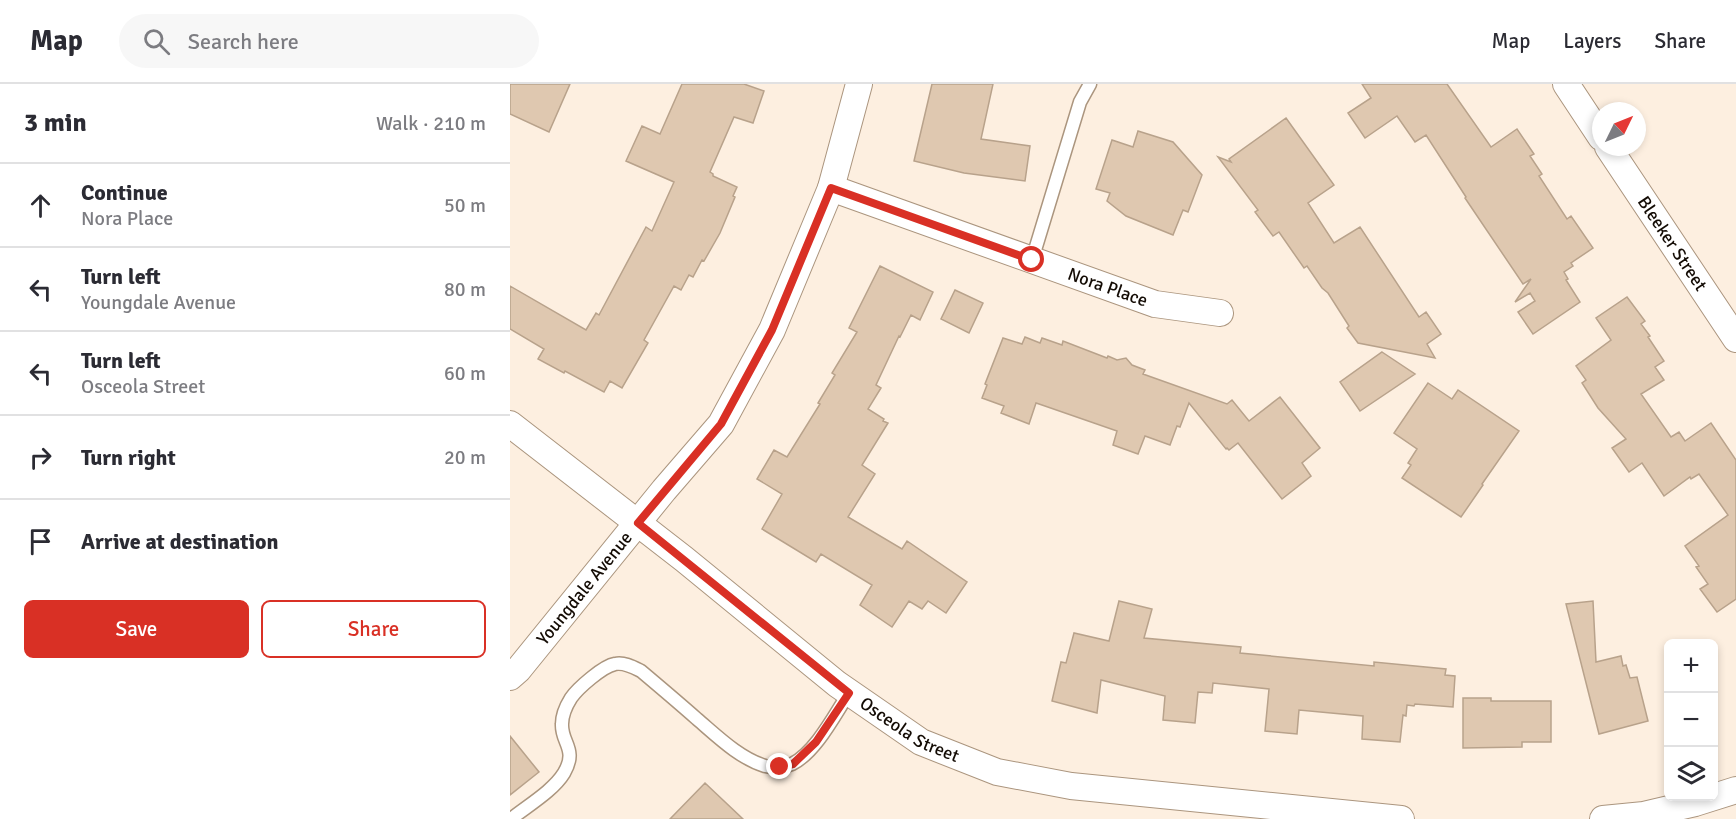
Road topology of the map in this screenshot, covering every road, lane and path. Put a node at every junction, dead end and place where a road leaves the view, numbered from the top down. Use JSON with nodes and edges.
{"nodes":[{"id":1,"x":859,"y":84,"type":"edge"},
{"id":2,"x":1090,"y":84,"type":"edge"},
{"id":3,"x":1566,"y":84,"type":"edge"},
{"id":4,"x":1592,"y":123,"type":"edge"},
{"id":5,"x":1614,"y":156,"type":"edge"},
{"id":6,"x":831,"y":188,"type":"junction"},
{"id":7,"x":1032,"y":260,"type":"junction"},
{"id":8,"x":1220,"y":313,"type":"dead end"},
{"id":9,"x":1736,"y":339,"type":"edge"},
{"id":10,"x":510,"y":424,"type":"edge"},
{"id":11,"x":638,"y":523,"type":"junction"},
{"id":12,"x":510,"y":677,"type":"edge"},
{"id":13,"x":849,"y":693,"type":"junction"},
{"id":14,"x":1736,"y":790,"type":"edge"},
{"id":15,"x":511,"y":819,"type":"edge"},
{"id":16,"x":1401,"y":819,"type":"edge"},
{"id":17,"x":1603,"y":819,"type":"edge"}],
"edges":[{"from":1,"to":6,"type":"street","name":"Youngdale Avenue"},
{"from":2,"to":7,"type":"lane"},
{"from":3,"to":4,"type":"street"},
{"from":5,"to":9,"type":"street","name":"Bleeker Street"},
{"from":6,"to":7,"type":"street","name":"Nora Place"},
{"from":6,"to":11,"type":"street","name":"Youngdale Avenue"},
{"from":7,"to":8,"type":"street","name":"Nora Place"},
{"from":10,"to":11,"type":"street","name":"Osceola Street"},
{"from":11,"to":12,"type":"street","name":"Youngdale Avenue"},
{"from":11,"to":13,"type":"street","name":"Osceola Street"},
{"from":13,"to":15,"type":"lane"},
{"from":13,"to":16,"type":"street","name":"Osceola Street"},
{"from":14,"to":17,"type":"street"}]}
